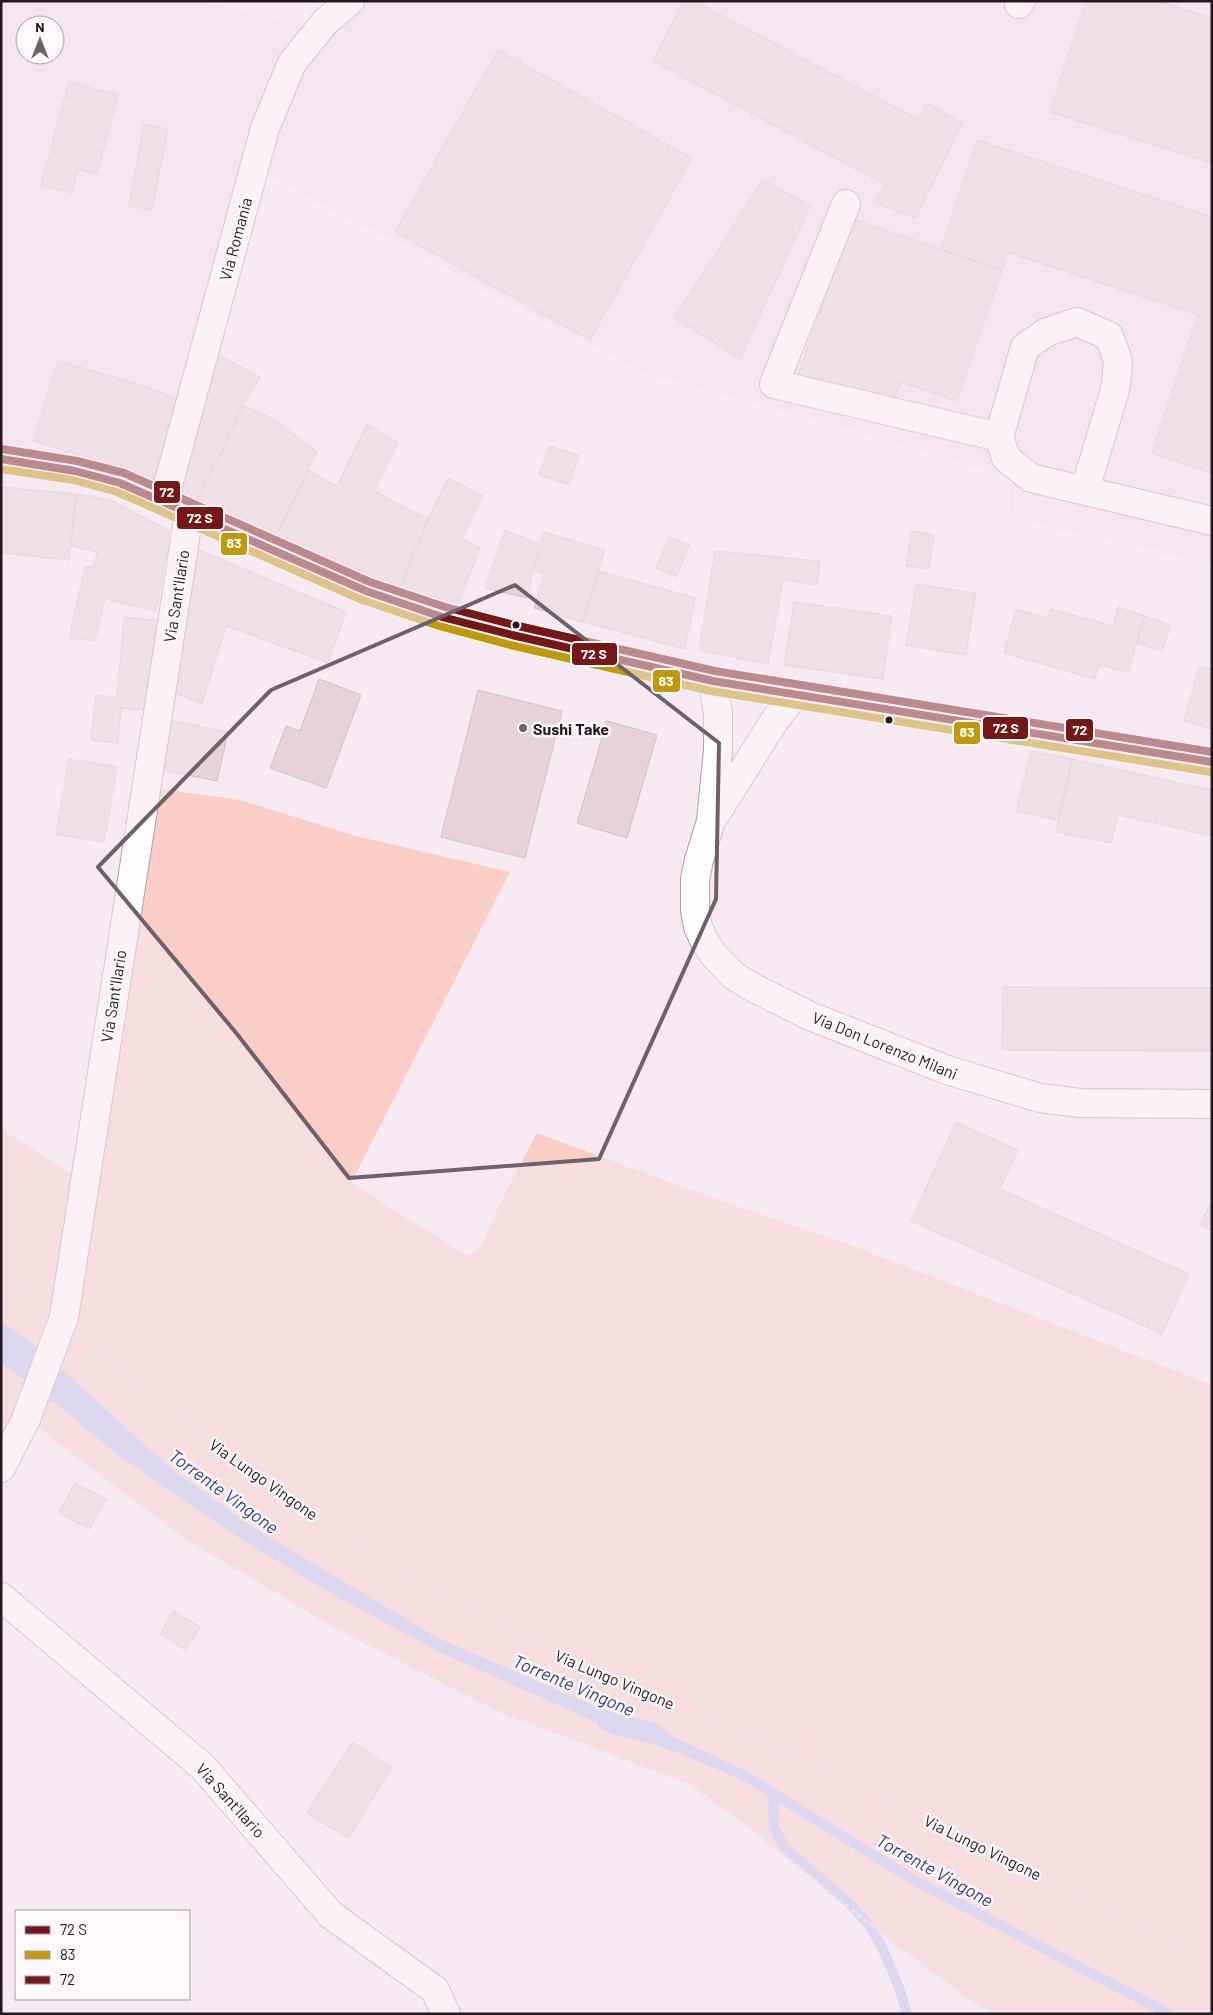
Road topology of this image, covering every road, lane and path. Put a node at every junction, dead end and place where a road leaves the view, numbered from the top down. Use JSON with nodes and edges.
{"nodes":[{"id":1,"x":350,"y":1,"type":"edge"},
{"id":2,"x":846,"y":204,"type":"dead end"},
{"id":3,"x":999,"y":437,"type":"junction"},
{"id":4,"x":1,"y":459,"type":"edge"},
{"id":5,"x":1085,"y":490,"type":"junction"},
{"id":6,"x":164,"y":500,"type":"junction"},
{"id":7,"x":188,"y":514,"type":"junction"},
{"id":8,"x":1212,"y":521,"type":"edge"},
{"id":9,"x":713,"y":681,"type":"junction"},
{"id":10,"x":794,"y":695,"type":"junction"},
{"id":11,"x":1212,"y":762,"type":"edge"},
{"id":12,"x":712,"y":821,"type":"junction"},
{"id":13,"x":1212,"y":1104,"type":"edge"},
{"id":14,"x":1,"y":1275,"type":"edge"},
{"id":15,"x":64,"y":1318,"type":"junction"},
{"id":16,"x":26,"y":1419,"type":"junction"},
{"id":17,"x":1,"y":1468,"type":"edge"},
{"id":18,"x":1,"y":1597,"type":"edge"},
{"id":19,"x":1212,"y":1964,"type":"edge"},
{"id":20,"x":446,"y":2014,"type":"edge"},
{"id":21,"x":996,"y":2014,"type":"edge"}],
"edges":[{"from":1,"to":6,"type":"street","name":"Via Romania"},
{"from":2,"to":3,"type":"street"},
{"from":3,"to":5,"type":"street"},
{"from":3,"to":5,"type":"street"},
{"from":4,"to":6,"type":"main road"},
{"from":5,"to":8,"type":"street"},
{"from":6,"to":7,"type":"main road"},
{"from":7,"to":9,"type":"main road"},
{"from":7,"to":15,"type":"street","name":"Via Sant'Ilario"},
{"from":9,"to":10,"type":"main road"},
{"from":9,"to":12,"type":"street","name":"Via Don Lorenzo Milani"},
{"from":10,"to":11,"type":"main road"},
{"from":10,"to":12,"type":"street","name":"Via Don Lorenzo Milani"},
{"from":12,"to":13,"type":"street","name":"Via Don Lorenzo Milani"},
{"from":14,"to":15,"type":"path","name":"Via Lungo Vingone"},
{"from":15,"to":16,"type":"street","name":"Via Sant'Ilario"},
{"from":15,"to":19,"type":"path","name":"Via Lungo Vingone"},
{"from":16,"to":17,"type":"street","name":"Via Sant'Ilario"},
{"from":16,"to":21,"type":"path"},
{"from":18,"to":20,"type":"street","name":"Via Sant'Ilario"}]}
